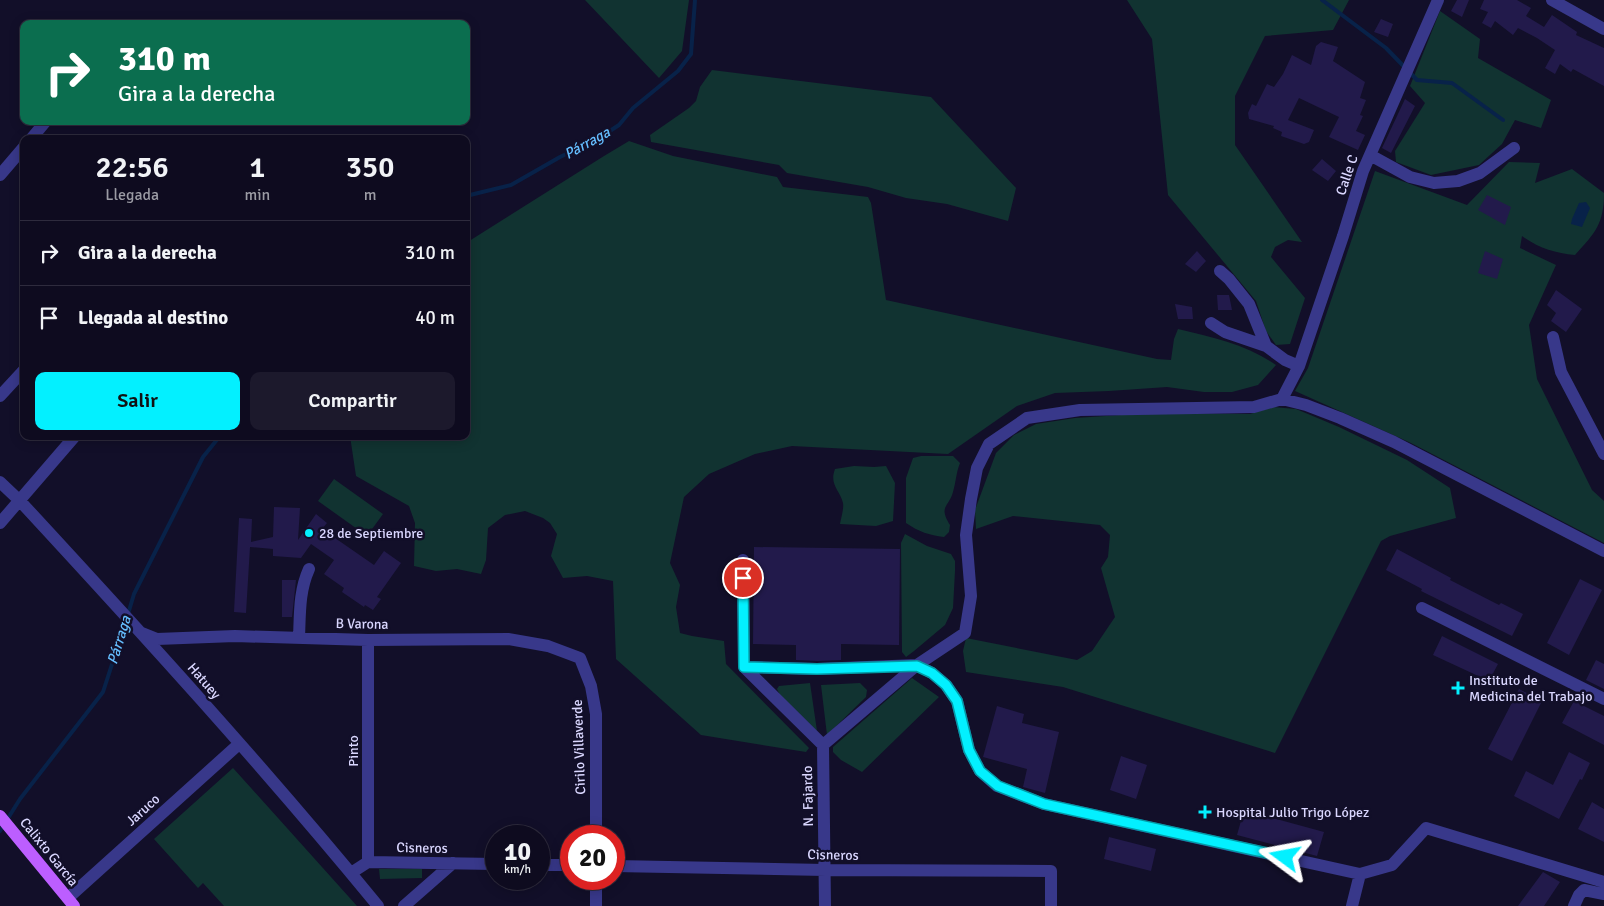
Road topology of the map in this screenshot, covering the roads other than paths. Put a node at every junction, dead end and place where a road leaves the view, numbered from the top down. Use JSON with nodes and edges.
{"nodes":[{"id":1,"x":1438,"y":0,"type":"edge"},
{"id":2,"x":1552,"y":0,"type":"edge"},
{"id":3,"x":1604,"y":29,"type":"edge"},
{"id":4,"x":43,"y":125,"type":"edge"},
{"id":5,"x":34,"y":135,"type":"edge"},
{"id":6,"x":1514,"y":148,"type":"dead end"},
{"id":7,"x":20,"y":152,"type":"edge"},
{"id":8,"x":1370,"y":155,"type":"junction"},
{"id":9,"x":0,"y":175,"type":"edge"},
{"id":10,"x":1220,"y":271,"type":"dead end"},
{"id":11,"x":1211,"y":324,"type":"dead end"},
{"id":12,"x":1553,"y":337,"type":"dead end"},
{"id":13,"x":1266,"y":346,"type":"junction"},
{"id":14,"x":1299,"y":366,"type":"junction"},
{"id":15,"x":20,"y":374,"type":"edge"},
{"id":16,"x":0,"y":396,"type":"edge"},
{"id":17,"x":1282,"y":398,"type":"junction"},
{"id":18,"x":72,"y":440,"type":"edge"},
{"id":19,"x":1604,"y":454,"type":"edge"},
{"id":20,"x":0,"y":482,"type":"edge"},
{"id":21,"x":20,"y":501,"type":"junction"},
{"id":22,"x":0,"y":523,"type":"edge"},
{"id":23,"x":1604,"y":552,"type":"edge"},
{"id":24,"x":743,"y":560,"type":"dead end"},
{"id":25,"x":309,"y":569,"type":"dead end"},
{"id":26,"x":1422,"y":608,"type":"dead end"},
{"id":27,"x":142,"y":633,"type":"junction"},
{"id":28,"x":300,"y":638,"type":"junction"},
{"id":29,"x":368,"y":640,"type":"junction"},
{"id":30,"x":580,"y":658,"type":"joint"},
{"id":31,"x":917,"y":666,"type":"junction"},
{"id":32,"x":744,"y":667,"type":"junction"},
{"id":33,"x":1604,"y":699,"type":"edge"},
{"id":34,"x":239,"y":744,"type":"junction"},
{"id":35,"x":822,"y":745,"type":"junction"},
{"id":36,"x":0,"y":816,"type":"edge"},
{"id":37,"x":596,"y":825,"type":"edge"},
{"id":38,"x":368,"y":862,"type":"junction"},
{"id":39,"x":453,"y":863,"type":"junction"},
{"id":40,"x":485,"y":864,"type":"edge"},
{"id":41,"x":625,"y":866,"type":"edge"},
{"id":42,"x":825,"y":870,"type":"junction"},
{"id":43,"x":351,"y":873,"type":"junction"},
{"id":44,"x":1360,"y":874,"type":"junction"},
{"id":45,"x":1604,"y":882,"type":"edge"},
{"id":46,"x":596,"y":890,"type":"edge"},
{"id":47,"x":1604,"y":894,"type":"edge"},
{"id":48,"x":71,"y":902,"type":"edge"},
{"id":49,"x":378,"y":906,"type":"edge"},
{"id":50,"x":404,"y":906,"type":"edge"},
{"id":51,"x":596,"y":906,"type":"edge"},
{"id":52,"x":825,"y":906,"type":"edge"},
{"id":53,"x":1051,"y":906,"type":"edge"},
{"id":54,"x":1352,"y":906,"type":"edge"},
{"id":55,"x":1574,"y":906,"type":"edge"}],
"edges":[{"from":1,"to":8,"type":"street","name":"Calle C"},
{"from":2,"to":3,"type":"street"},
{"from":4,"to":5,"type":"street"},
{"from":6,"to":8,"type":"street"},
{"from":7,"to":9,"type":"street"},
{"from":8,"to":14,"type":"street","name":"Calle C"},
{"from":10,"to":13,"type":"street"},
{"from":11,"to":13,"type":"street"},
{"from":12,"to":19,"type":"street"},
{"from":13,"to":14,"type":"street"},
{"from":14,"to":17,"type":"street","name":"Calle C"},
{"from":15,"to":16,"type":"street"},
{"from":17,"to":23,"type":"street"},
{"from":17,"to":31,"type":"street"},
{"from":18,"to":21,"type":"street"},
{"from":20,"to":21,"type":"street","name":"Hatuey"},
{"from":21,"to":22,"type":"street"},
{"from":21,"to":27,"type":"street","name":"Hatuey"},
{"from":24,"to":32,"type":"street"},
{"from":25,"to":28,"type":"street"},
{"from":26,"to":33,"type":"street"},
{"from":27,"to":28,"type":"street","name":"B Varona"},
{"from":27,"to":34,"type":"street","name":"Hatuey"},
{"from":28,"to":29,"type":"street","name":"B Varona"},
{"from":29,"to":30,"type":"street","name":"B Varona"},
{"from":29,"to":38,"type":"street","name":"Pinto"},
{"from":30,"to":37,"type":"street","name":"Cirilo Villaverde"},
{"from":31,"to":32,"type":"street"},
{"from":31,"to":35,"type":"street"},
{"from":31,"to":44,"type":"street"},
{"from":32,"to":35,"type":"street"},
{"from":34,"to":43,"type":"street","name":"Hatuey"},
{"from":34,"to":48,"type":"street","name":"Jaruco"},
{"from":35,"to":42,"type":"street","name":"N. Fajardo"},
{"from":36,"to":48,"type":"main road","name":"Calixto García"},
{"from":38,"to":39,"type":"street","name":"Cisneros"},
{"from":38,"to":43,"type":"street"},
{"from":39,"to":40,"type":"street","name":"Cisneros"},
{"from":39,"to":50,"type":"street"},
{"from":41,"to":42,"type":"street","name":"Cisneros"},
{"from":42,"to":52,"type":"street","name":"N. Fajardo"},
{"from":42,"to":53,"type":"street","name":"Cisneros"},
{"from":43,"to":49,"type":"street","name":"Hatuey"},
{"from":44,"to":45,"type":"street"},
{"from":44,"to":54,"type":"street"},
{"from":46,"to":51,"type":"street"},
{"from":47,"to":55,"type":"street"}]}
